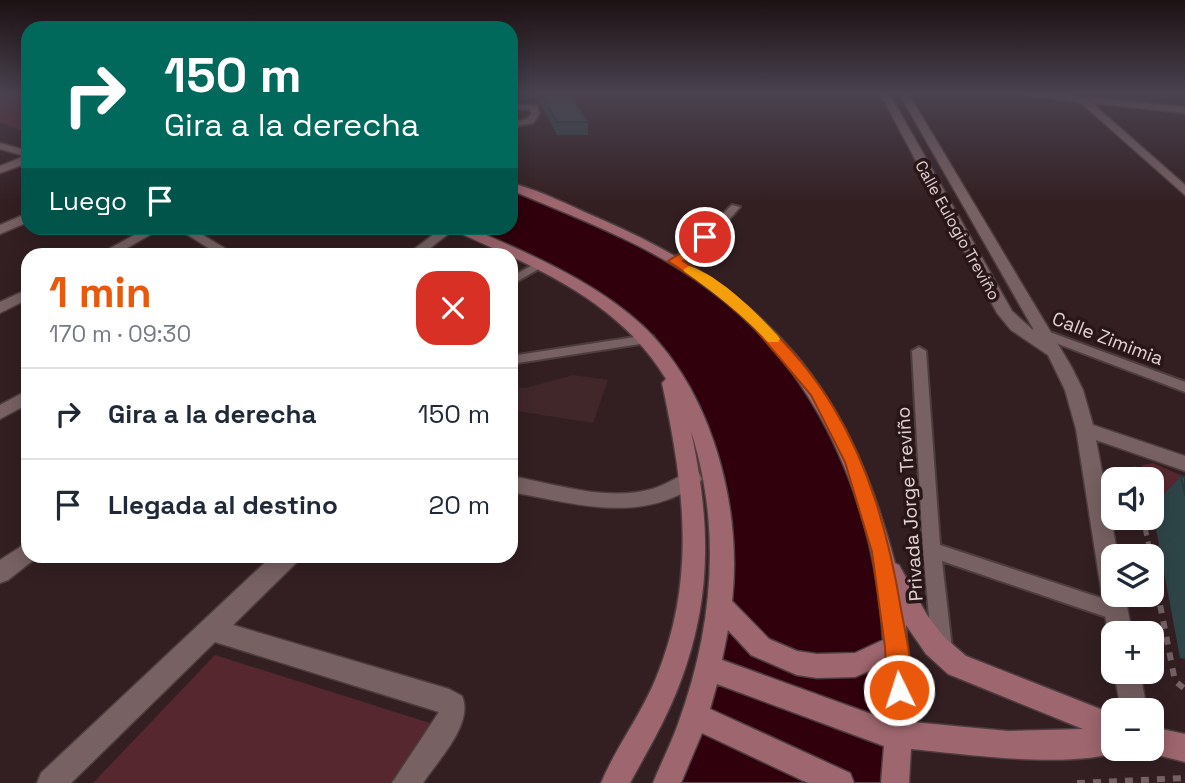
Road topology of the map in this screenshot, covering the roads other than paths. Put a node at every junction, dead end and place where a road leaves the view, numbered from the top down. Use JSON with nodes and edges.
{"nodes":[{"id":1,"x":903,"y":130,"type":"edge"},
{"id":2,"x":926,"y":130,"type":"edge"},
{"id":3,"x":1116,"y":130,"type":"edge"},
{"id":4,"x":0,"y":146,"type":"edge"},
{"id":5,"x":21,"y":154,"type":"edge"},
{"id":6,"x":21,"y":160,"type":"edge"},
{"id":7,"x":0,"y":170,"type":"edge"},
{"id":8,"x":928,"y":178,"type":"junction"},
{"id":9,"x":956,"y":179,"type":"junction"},
{"id":10,"x":518,"y":189,"type":"edge"},
{"id":11,"x":1185,"y":191,"type":"edge"},
{"id":12,"x":735,"y":207,"type":"dead end"},
{"id":13,"x":21,"y":220,"type":"edge"},
{"id":14,"x":0,"y":230,"type":"edge"},
{"id":15,"x":142,"y":235,"type":"edge"},
{"id":16,"x":195,"y":235,"type":"edge"},
{"id":17,"x":440,"y":235,"type":"edge"},
{"id":18,"x":475,"y":235,"type":"edge"},
{"id":19,"x":117,"y":248,"type":"edge"},
{"id":20,"x":218,"y":248,"type":"edge"},
{"id":21,"x":422,"y":248,"type":"edge"},
{"id":22,"x":502,"y":248,"type":"edge"},
{"id":23,"x":518,"y":256,"type":"edge"},
{"id":24,"x":675,"y":261,"type":"junction"},
{"id":25,"x":538,"y":265,"type":"junction"},
{"id":26,"x":518,"y":278,"type":"edge"},
{"id":27,"x":21,"y":296,"type":"edge"},
{"id":28,"x":0,"y":307,"type":"edge"},
{"id":29,"x":1017,"y":327,"type":"junction"},
{"id":30,"x":1043,"y":332,"type":"junction"},
{"id":31,"x":648,"y":339,"type":"junction"},
{"id":32,"x":919,"y":351,"type":"dead end"},
{"id":33,"x":1052,"y":351,"type":"junction"},
{"id":34,"x":518,"y":359,"type":"edge"},
{"id":35,"x":667,"y":366,"type":"junction"},
{"id":36,"x":1185,"y":387,"type":"edge"},
{"id":37,"x":21,"y":400,"type":"edge"},
{"id":38,"x":0,"y":413,"type":"edge"},
{"id":39,"x":1085,"y":429,"type":"junction"},
{"id":40,"x":1185,"y":464,"type":"edge"},
{"id":41,"x":692,"y":479,"type":"junction"},
{"id":42,"x":518,"y":485,"type":"edge"},
{"id":43,"x":932,"y":550,"type":"junction"},
{"id":44,"x":882,"y":552,"type":"junction"},
{"id":45,"x":21,"y":556,"type":"edge"},
{"id":46,"x":281,"y":563,"type":"edge"},
{"id":47,"x":0,"y":573,"type":"edge"},
{"id":48,"x":1115,"y":611,"type":"junction"},
{"id":49,"x":729,"y":616,"type":"junction"},
{"id":50,"x":1117,"y":621,"type":"edge"},
{"id":51,"x":212,"y":629,"type":"junction"},
{"id":52,"x":896,"y":647,"type":"junction"},
{"id":53,"x":943,"y":654,"type":"junction"},
{"id":54,"x":719,"y":673,"type":"junction"},
{"id":55,"x":706,"y":721,"type":"junction"},
{"id":56,"x":1101,"y":723,"type":"edge"},
{"id":57,"x":898,"y":735,"type":"junction"},
{"id":58,"x":1101,"y":741,"type":"edge"},
{"id":59,"x":1164,"y":744,"type":"edge"},
{"id":60,"x":1185,"y":748,"type":"edge"},
{"id":61,"x":51,"y":783,"type":"edge"},
{"id":62,"x":406,"y":783,"type":"edge"},
{"id":63,"x":615,"y":783,"type":"edge"},
{"id":64,"x":667,"y":783,"type":"edge"},
{"id":65,"x":840,"y":783,"type":"edge"},
{"id":66,"x":895,"y":783,"type":"edge"}],
"edges":[{"from":1,"to":8,"type":"street","name":"Calle Eulogio Treviño"},
{"from":2,"to":9,"type":"street","name":"Calle Eulogio Treviño"},
{"from":3,"to":11,"type":"street"},
{"from":4,"to":5,"type":"street"},
{"from":6,"to":7,"type":"street"},
{"from":8,"to":9,"type":"street"},
{"from":8,"to":29,"type":"street","name":"Calle Eulogio Treviño"},
{"from":9,"to":30,"type":"street","name":"Calle Eulogio Treviño"},
{"from":10,"to":24,"type":"main road"},
{"from":12,"to":24,"type":"lane"},
{"from":13,"to":14,"type":"street"},
{"from":15,"to":19,"type":"street"},
{"from":16,"to":20,"type":"street"},
{"from":17,"to":21,"type":"street"},
{"from":18,"to":22,"type":"main road"},
{"from":23,"to":25,"type":"main road"},
{"from":24,"to":44,"type":"main road"},
{"from":25,"to":26,"type":"lane"},
{"from":25,"to":31,"type":"main road"},
{"from":27,"to":28,"type":"street"},
{"from":29,"to":30,"type":"lane","name":"Calle Zimimia"},
{"from":29,"to":33,"type":"street","name":"Calle Eulogio Treviño"},
{"from":30,"to":33,"type":"street","name":"Calle Eulogio Treviño"},
{"from":30,"to":36,"type":"lane","name":"Calle Zimimia"},
{"from":31,"to":34,"type":"lane"},
{"from":31,"to":35,"type":"main road"},
{"from":32,"to":43,"type":"lane","name":"Privada Jorge Treviño"},
{"from":33,"to":39,"type":"street","name":"Calle Eulogio Treviño"},
{"from":35,"to":41,"type":"main road"},
{"from":35,"to":49,"type":"main road"},
{"from":37,"to":38,"type":"street"},
{"from":39,"to":40,"type":"street"},
{"from":39,"to":48,"type":"street","name":"Calle Eulogio Treviño"},
{"from":41,"to":42,"type":"street"},
{"from":41,"to":63,"type":"main road"},
{"from":43,"to":48,"type":"lane"},
{"from":43,"to":53,"type":"lane","name":"Privada Jorge Treviño"},
{"from":44,"to":52,"type":"main road"},
{"from":44,"to":53,"type":"main road"},
{"from":45,"to":47,"type":"street"},
{"from":46,"to":51,"type":"street"},
{"from":48,"to":50,"type":"street","name":"Calle Eulogio Treviño"},
{"from":49,"to":52,"type":"main road"},
{"from":49,"to":54,"type":"main road"},
{"from":51,"to":61,"type":"street"},
{"from":51,"to":62,"type":"street"},
{"from":52,"to":57,"type":"main road"},
{"from":53,"to":56,"type":"main road"},
{"from":54,"to":55,"type":"main road"},
{"from":54,"to":57,"type":"main road"},
{"from":55,"to":64,"type":"main road"},
{"from":55,"to":65,"type":"main road"},
{"from":57,"to":58,"type":"main road"},
{"from":57,"to":66,"type":"main road"},
{"from":59,"to":60,"type":"main road"}]}
